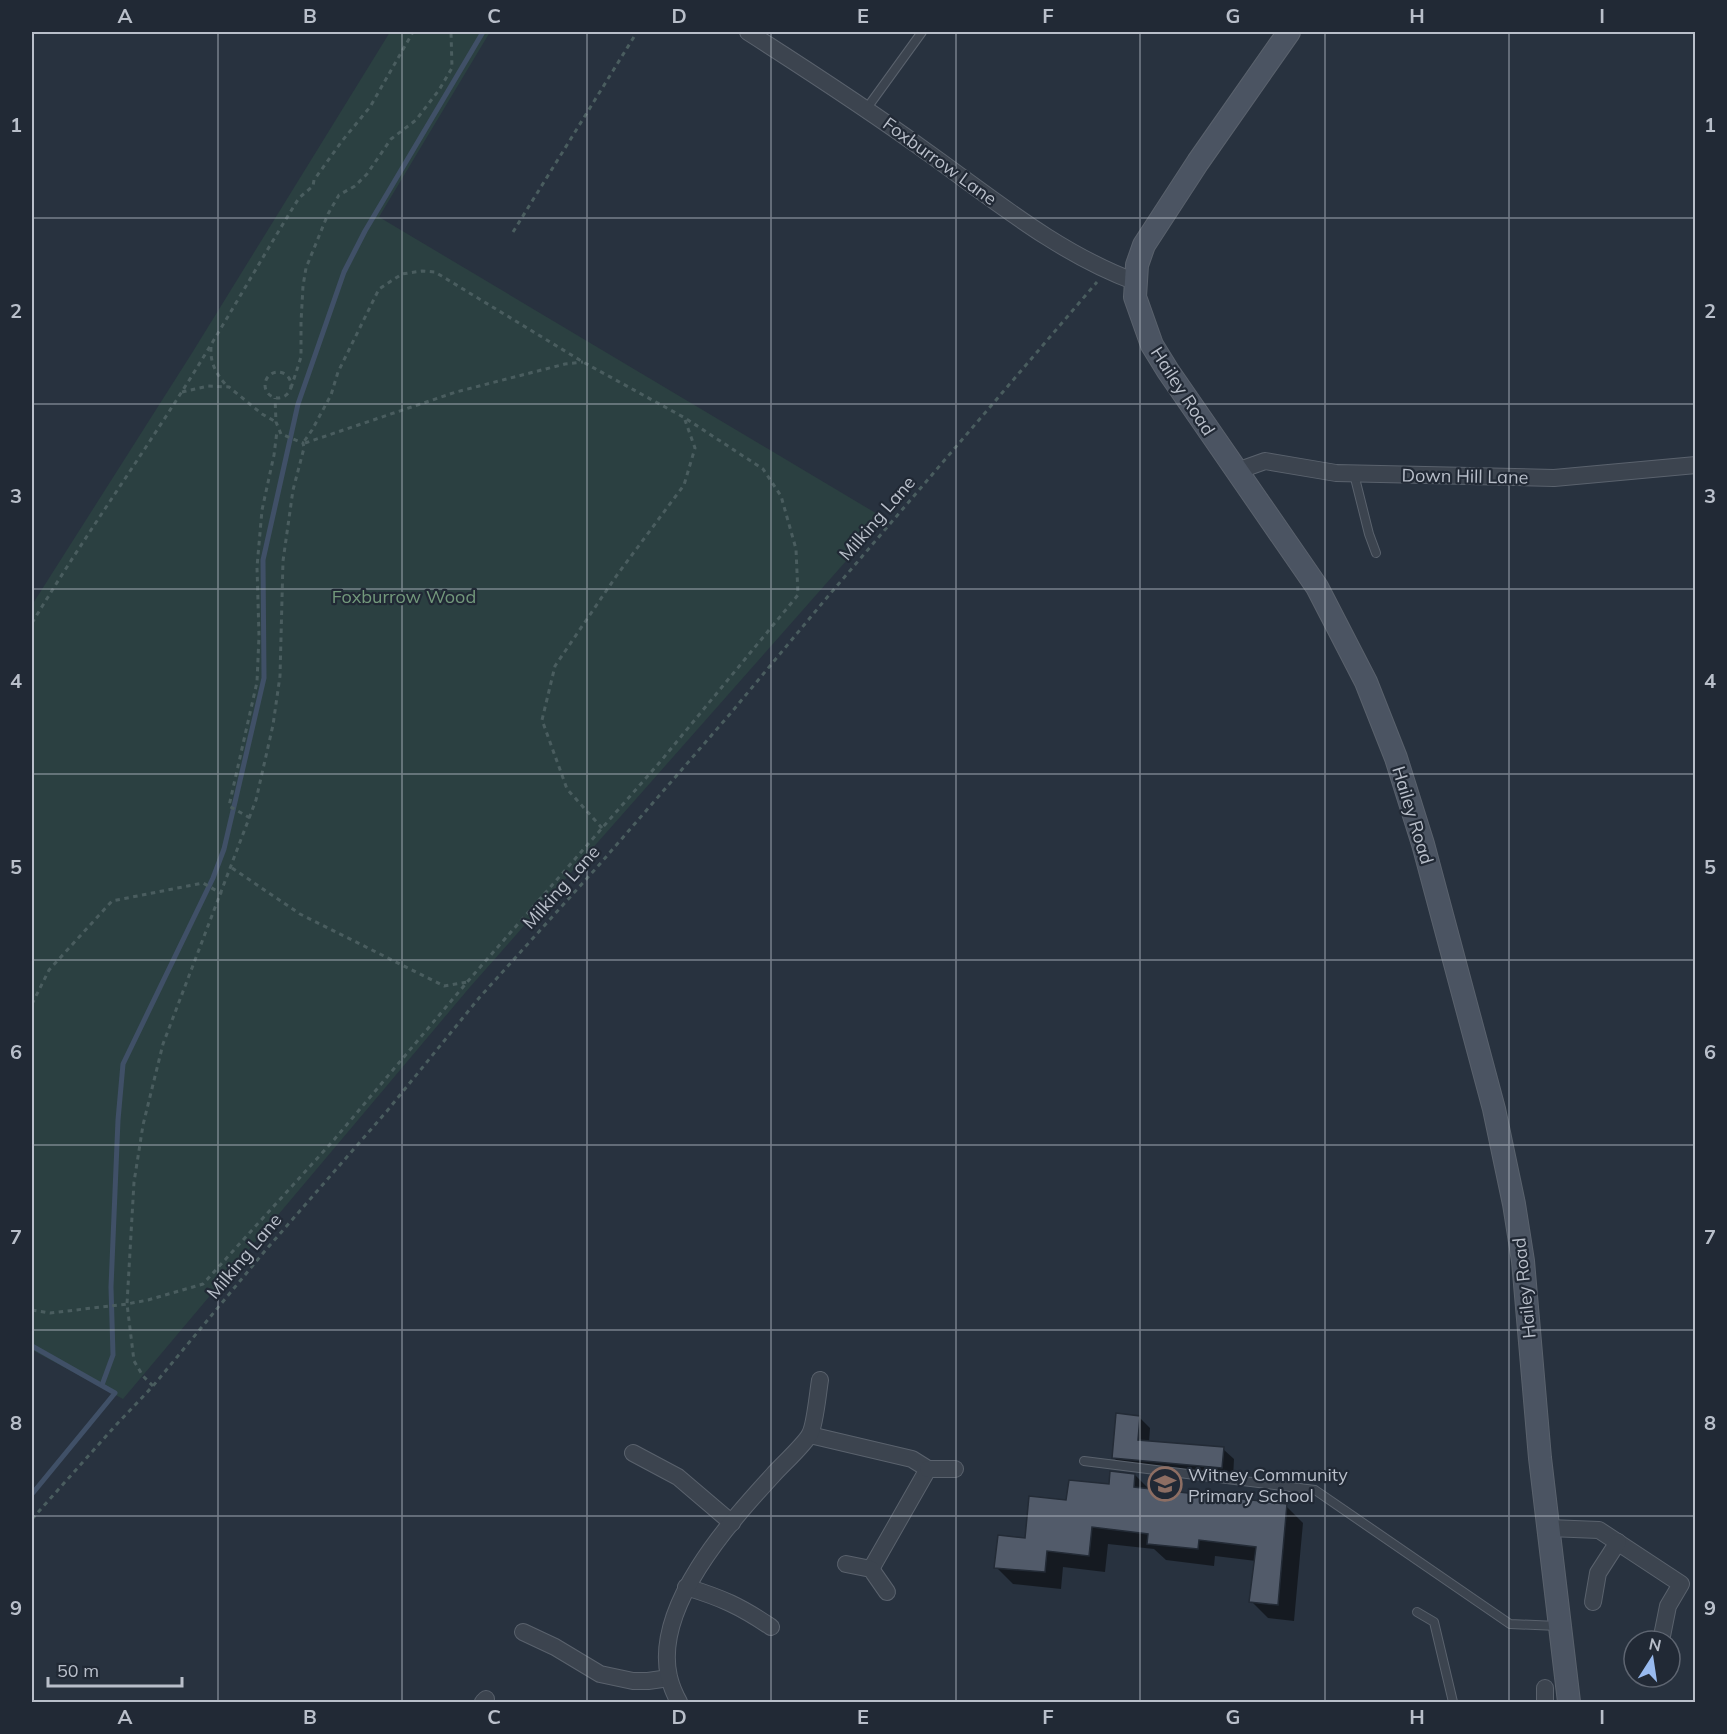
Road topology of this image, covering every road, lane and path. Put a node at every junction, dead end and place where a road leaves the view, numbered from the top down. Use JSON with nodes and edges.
{"nodes":[{"id":1,"x":413,"y":32,"type":"edge"},
{"id":2,"x":451,"y":32,"type":"edge"},
{"id":3,"x":637,"y":32,"type":"edge"},
{"id":4,"x":748,"y":32,"type":"edge"},
{"id":5,"x":922,"y":32,"type":"edge"},
{"id":6,"x":1289,"y":32,"type":"edge"},
{"id":7,"x":867,"y":108,"type":"junction"},
{"id":8,"x":513,"y":232,"type":"dead end"},
{"id":9,"x":1107,"y":271,"type":"junction"},
{"id":10,"x":1136,"y":282,"type":"junction"},
{"id":11,"x":211,"y":345,"type":"junction"},
{"id":12,"x":583,"y":362,"type":"junction"},
{"id":13,"x":229,"y":387,"type":"junction"},
{"id":14,"x":291,"y":388,"type":"junction"},
{"id":15,"x":182,"y":392,"type":"junction"},
{"id":16,"x":275,"y":398,"type":"junction"},
{"id":17,"x":685,"y":418,"type":"junction"},
{"id":18,"x":276,"y":422,"type":"junction"},
{"id":19,"x":278,"y":429,"type":"junction"},
{"id":20,"x":303,"y":443,"type":"junction"},
{"id":21,"x":1695,"y":465,"type":"edge"},
{"id":22,"x":1237,"y":471,"type":"junction"},
{"id":23,"x":1354,"y":474,"type":"junction"},
{"id":24,"x":1376,"y":553,"type":"dead end"},
{"id":25,"x":32,"y":623,"type":"edge"},
{"id":26,"x":250,"y":818,"type":"junction"},
{"id":27,"x":602,"y":828,"type":"junction"},
{"id":28,"x":231,"y":867,"type":"junction"},
{"id":29,"x":222,"y":894,"type":"junction"},
{"id":30,"x":468,"y":981,"type":"junction"},
{"id":31,"x":32,"y":1004,"type":"edge"},
{"id":32,"x":127,"y":1304,"type":"junction"},
{"id":33,"x":32,"y":1310,"type":"edge"},
{"id":34,"x":820,"y":1380,"type":"dead end"},
{"id":35,"x":153,"y":1386,"type":"junction"},
{"id":36,"x":810,"y":1435,"type":"junction"},
{"id":37,"x":633,"y":1453,"type":"dead end"},
{"id":38,"x":1084,"y":1461,"type":"dead end"},
{"id":39,"x":927,"y":1468,"type":"junction"},
{"id":40,"x":955,"y":1469,"type":"dead end"},
{"id":41,"x":32,"y":1519,"type":"edge"},
{"id":42,"x":732,"y":1523,"type":"junction"},
{"id":43,"x":1549,"y":1528,"type":"junction"},
{"id":44,"x":1618,"y":1542,"type":"junction"},
{"id":45,"x":846,"y":1564,"type":"dead end"},
{"id":46,"x":871,"y":1569,"type":"junction"},
{"id":47,"x":686,"y":1587,"type":"junction"},
{"id":48,"x":887,"y":1592,"type":"dead end"},
{"id":49,"x":1593,"y":1602,"type":"dead end"},
{"id":50,"x":1418,"y":1612,"type":"dead end"},
{"id":51,"x":1561,"y":1626,"type":"junction"},
{"id":52,"x":771,"y":1627,"type":"dead end"},
{"id":53,"x":1663,"y":1629,"type":"edge"},
{"id":54,"x":523,"y":1632,"type":"dead end"},
{"id":55,"x":669,"y":1678,"type":"junction"},
{"id":56,"x":679,"y":1702,"type":"edge"},
{"id":57,"x":1453,"y":1702,"type":"edge"},
{"id":58,"x":1569,"y":1702,"type":"edge"}],
"edges":[{"from":1,"to":11,"type":"path"},
{"from":2,"to":14,"type":"path"},
{"from":3,"to":8,"type":"path"},
{"from":4,"to":7,"type":"street","name":"Foxburrow Lane"},
{"from":5,"to":7,"type":"lane"},
{"from":6,"to":10,"type":"main road","name":"Hailey Road"},
{"from":7,"to":9,"type":"street","name":"Foxburrow Lane"},
{"from":9,"to":10,"type":"street","name":"Foxburrow Lane"},
{"from":9,"to":35,"type":"path","name":"Milking Lane"},
{"from":10,"to":22,"type":"main road","name":"Hailey Road"},
{"from":11,"to":13,"type":"path"},
{"from":11,"to":15,"type":"path"},
{"from":12,"to":17,"type":"path"},
{"from":12,"to":20,"type":"path"},
{"from":12,"to":20,"type":"path"},
{"from":13,"to":15,"type":"path"},
{"from":13,"to":18,"type":"path"},
{"from":14,"to":16,"type":"path"},
{"from":14,"to":16,"type":"path"},
{"from":15,"to":25,"type":"path"},
{"from":16,"to":18,"type":"path"},
{"from":17,"to":27,"type":"path"},
{"from":17,"to":27,"type":"path"},
{"from":18,"to":19,"type":"path"},
{"from":19,"to":20,"type":"path"},
{"from":19,"to":26,"type":"path"},
{"from":20,"to":26,"type":"path"},
{"from":21,"to":23,"type":"street","name":"Down Hill Lane"},
{"from":22,"to":23,"type":"street","name":"Down Hill Lane"},
{"from":22,"to":43,"type":"main road","name":"Hailey Road"},
{"from":23,"to":24,"type":"lane"},
{"from":26,"to":28,"type":"path"},
{"from":27,"to":30,"type":"path"},
{"from":28,"to":29,"type":"path"},
{"from":28,"to":30,"type":"path"},
{"from":29,"to":31,"type":"path"},
{"from":29,"to":32,"type":"path"},
{"from":30,"to":32,"type":"path"},
{"from":32,"to":33,"type":"path"},
{"from":32,"to":35,"type":"path"},
{"from":34,"to":36,"type":"street"},
{"from":35,"to":41,"type":"path","name":"Milking Lane"},
{"from":36,"to":39,"type":"street"},
{"from":36,"to":42,"type":"street"},
{"from":37,"to":42,"type":"street"},
{"from":38,"to":51,"type":"lane"},
{"from":39,"to":40,"type":"street"},
{"from":39,"to":46,"type":"street"},
{"from":42,"to":47,"type":"street"},
{"from":43,"to":44,"type":"street"},
{"from":43,"to":51,"type":"main road","name":"Hailey Road"},
{"from":44,"to":49,"type":"street"},
{"from":44,"to":53,"type":"street"},
{"from":45,"to":46,"type":"street"},
{"from":46,"to":48,"type":"street"},
{"from":47,"to":52,"type":"street"},
{"from":47,"to":55,"type":"street"},
{"from":50,"to":57,"type":"lane"},
{"from":51,"to":58,"type":"main road","name":"Hailey Road"},
{"from":54,"to":55,"type":"street"},
{"from":55,"to":56,"type":"street"}]}
